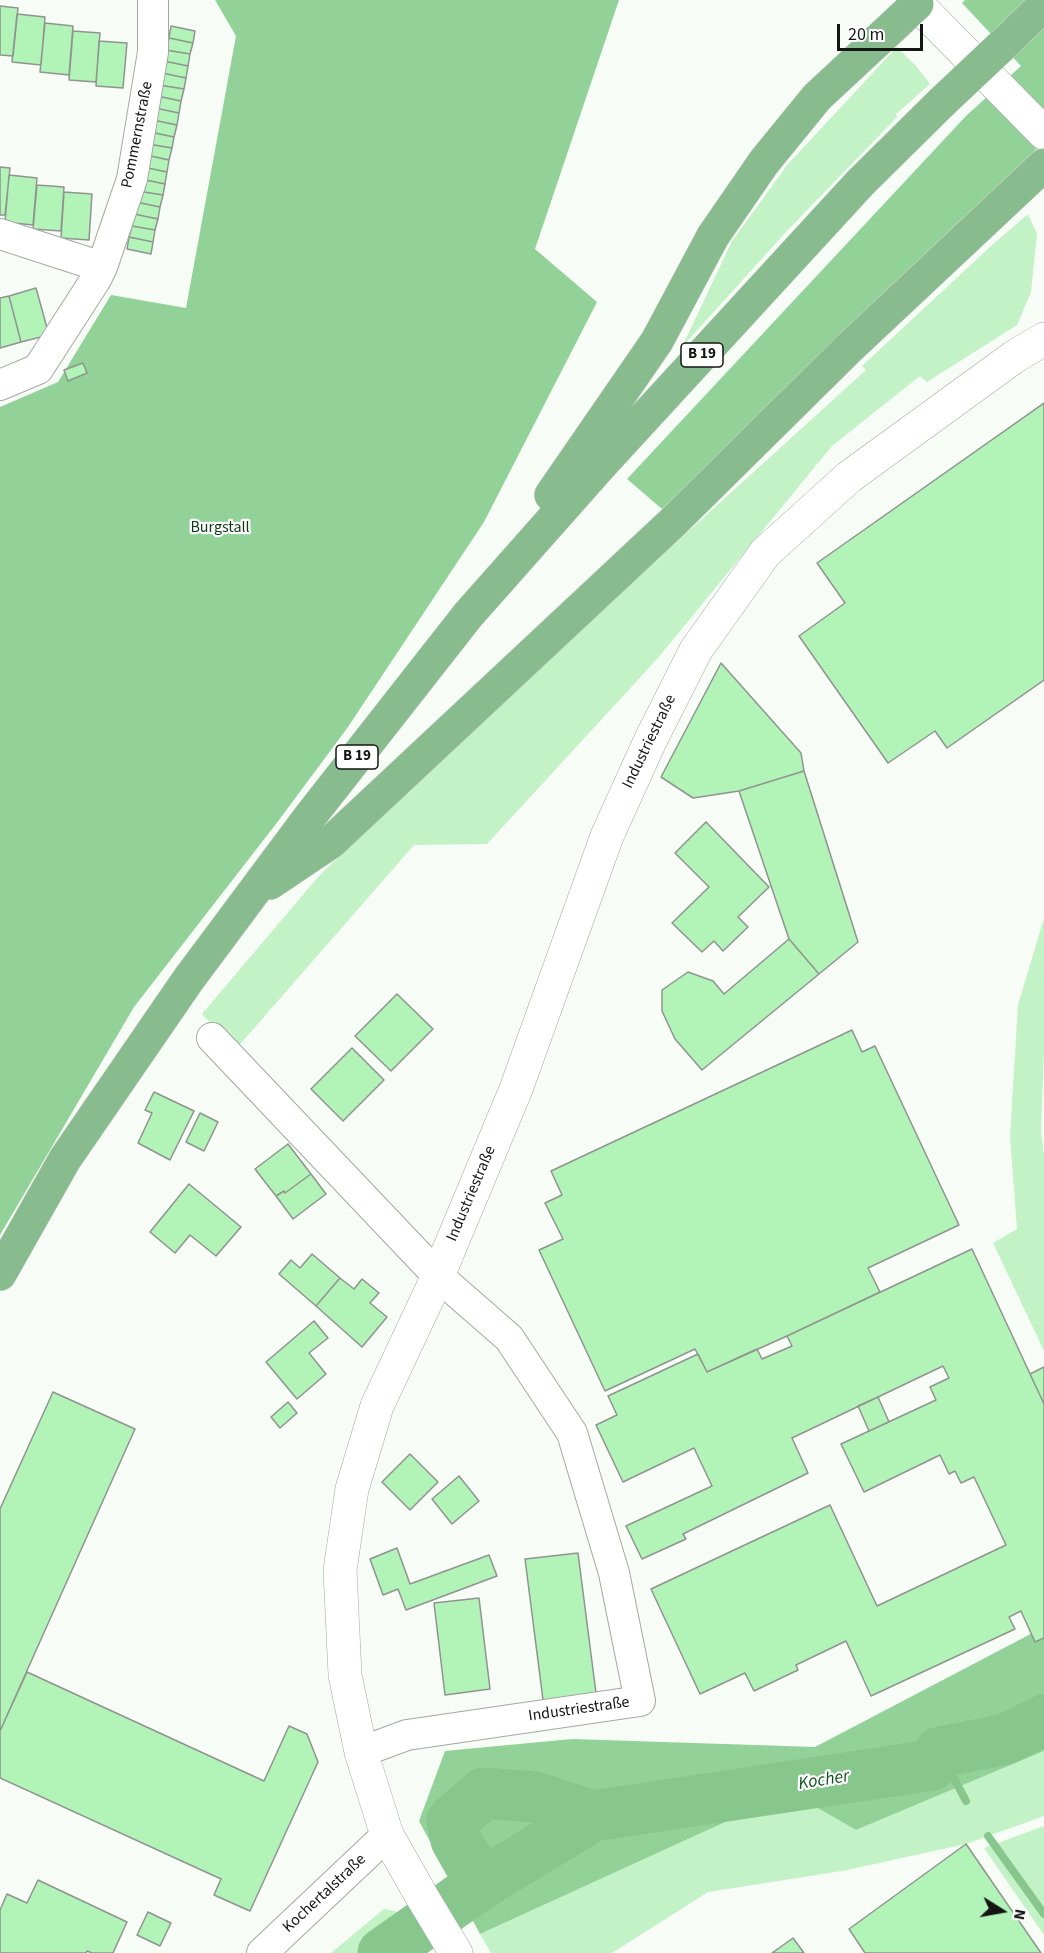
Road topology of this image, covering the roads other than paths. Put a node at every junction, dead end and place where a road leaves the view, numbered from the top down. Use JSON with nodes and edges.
{"nodes":[{"id":1,"x":153,"y":0,"type":"edge"},
{"id":2,"x":917,"y":3,"type":"joint"},
{"id":3,"x":1044,"y":5,"type":"edge"},
{"id":4,"x":1044,"y":133,"type":"edge"},
{"id":5,"x":1044,"y":165,"type":"edge"},
{"id":6,"x":0,"y":234,"type":"edge"},
{"id":7,"x":102,"y":267,"type":"junction"},
{"id":8,"x":1044,"y":339,"type":"edge"},
{"id":9,"x":0,"y":385,"type":"edge"},
{"id":10,"x":468,"y":615,"type":"junction"},
{"id":11,"x":247,"y":899,"type":"junction"},
{"id":12,"x":212,"y":1038,"type":"dead end"},
{"id":13,"x":0,"y":1274,"type":"edge"},
{"id":14,"x":438,"y":1276,"type":"junction"},
{"id":15,"x":362,"y":1752,"type":"junction"},
{"id":16,"x":387,"y":1834,"type":"junction"},
{"id":17,"x":455,"y":1951,"type":"edge"},
{"id":18,"x":262,"y":1953,"type":"edge"}],
"edges":[{"from":1,"to":7,"type":"street","name":"Pommernstraße"},
{"from":2,"to":4,"type":"street"},
{"from":2,"to":10,"type":"highway"},
{"from":3,"to":10,"type":"highway","number":"B 19","bridge":true},
{"from":5,"to":11,"type":"highway"},
{"from":6,"to":7,"type":"street"},
{"from":7,"to":9,"type":"street","name":"Pommernstraße"},
{"from":8,"to":14,"type":"street","name":"Industriestraße"},
{"from":10,"to":11,"type":"highway","number":"B 19"},
{"from":11,"to":13,"type":"highway","number":"B 19"},
{"from":12,"to":14,"type":"street","name":"Industriestraße"},
{"from":14,"to":15,"type":"street","name":"Industriestraße"},
{"from":14,"to":15,"type":"street","name":"Industriestraße"},
{"from":15,"to":16,"type":"street","name":"Industriestraße"},
{"from":16,"to":17,"type":"street","name":"Industriestraße"},
{"from":16,"to":18,"type":"street","name":"Kochertalstraße"}]}
